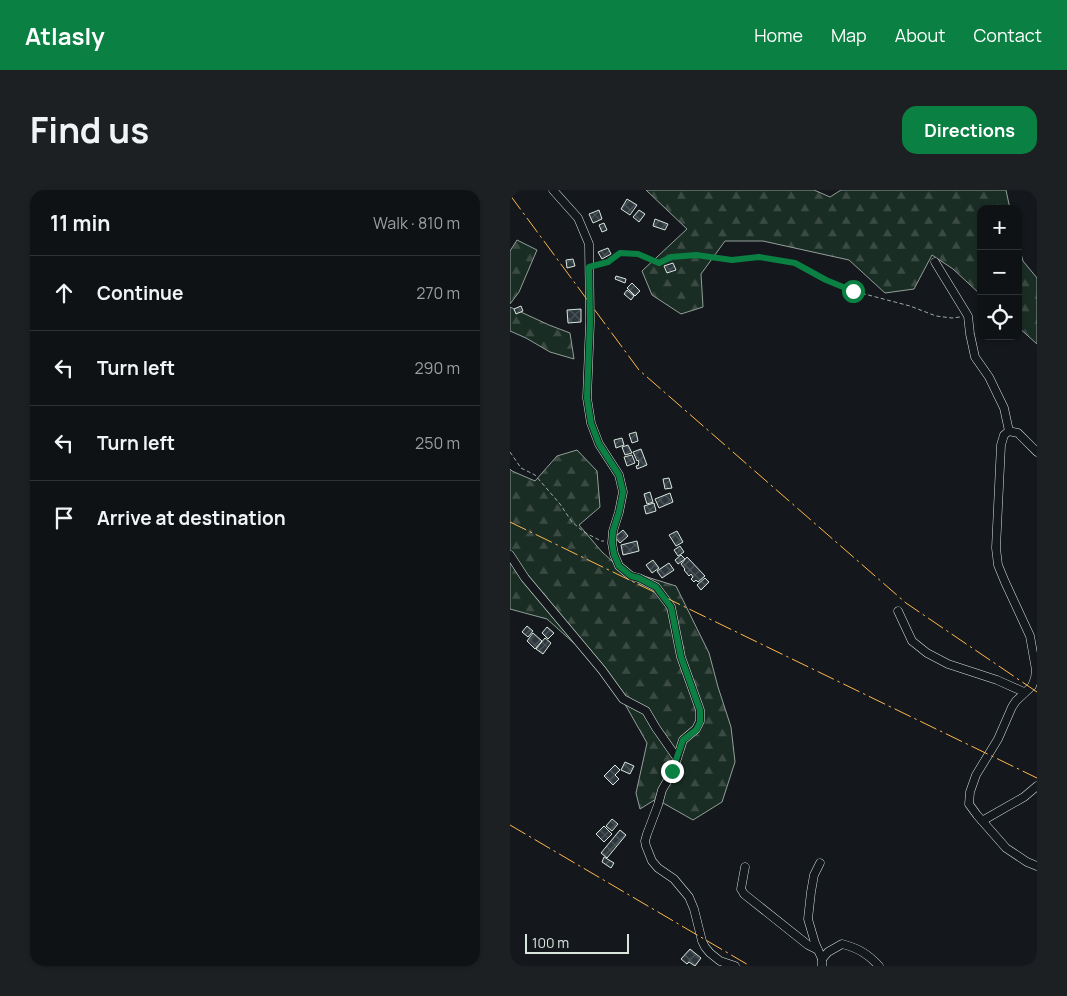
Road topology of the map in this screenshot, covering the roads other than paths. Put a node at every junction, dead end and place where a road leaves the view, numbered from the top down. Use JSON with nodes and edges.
{"nodes":[{"id":1,"x":553,"y":190,"type":"edge"},
{"id":2,"x":936,"y":262,"type":"dead end"},
{"id":3,"x":1009,"y":431,"type":"junction"},
{"id":4,"x":1037,"y":452,"type":"edge"},
{"id":5,"x":510,"y":555,"type":"edge"},
{"id":6,"x":898,"y":611,"type":"dead end"},
{"id":7,"x":1024,"y":692,"type":"junction"},
{"id":8,"x":677,"y":758,"type":"junction"},
{"id":9,"x":1037,"y":786,"type":"edge"},
{"id":10,"x":982,"y":821,"type":"junction"},
{"id":11,"x":820,"y":863,"type":"dead end"},
{"id":12,"x":1037,"y":866,"type":"edge"},
{"id":13,"x":745,"y":867,"type":"dead end"},
{"id":14,"x":818,"y":950,"type":"junction"},
{"id":15,"x":822,"y":963,"type":"edge"},
{"id":16,"x":735,"y":966,"type":"edge"},
{"id":17,"x":879,"y":966,"type":"edge"}],
"edges":[{"from":1,"to":8,"type":"street"},
{"from":2,"to":3,"type":"street"},
{"from":3,"to":4,"type":"street"},
{"from":3,"to":7,"type":"street"},
{"from":5,"to":8,"type":"street"},
{"from":6,"to":7,"type":"street"},
{"from":7,"to":10,"type":"street"},
{"from":8,"to":16,"type":"street"},
{"from":9,"to":10,"type":"street"},
{"from":10,"to":12,"type":"street"},
{"from":11,"to":14,"type":"street"},
{"from":13,"to":14,"type":"street"},
{"from":14,"to":15,"type":"street"},
{"from":15,"to":17,"type":"street"}]}
